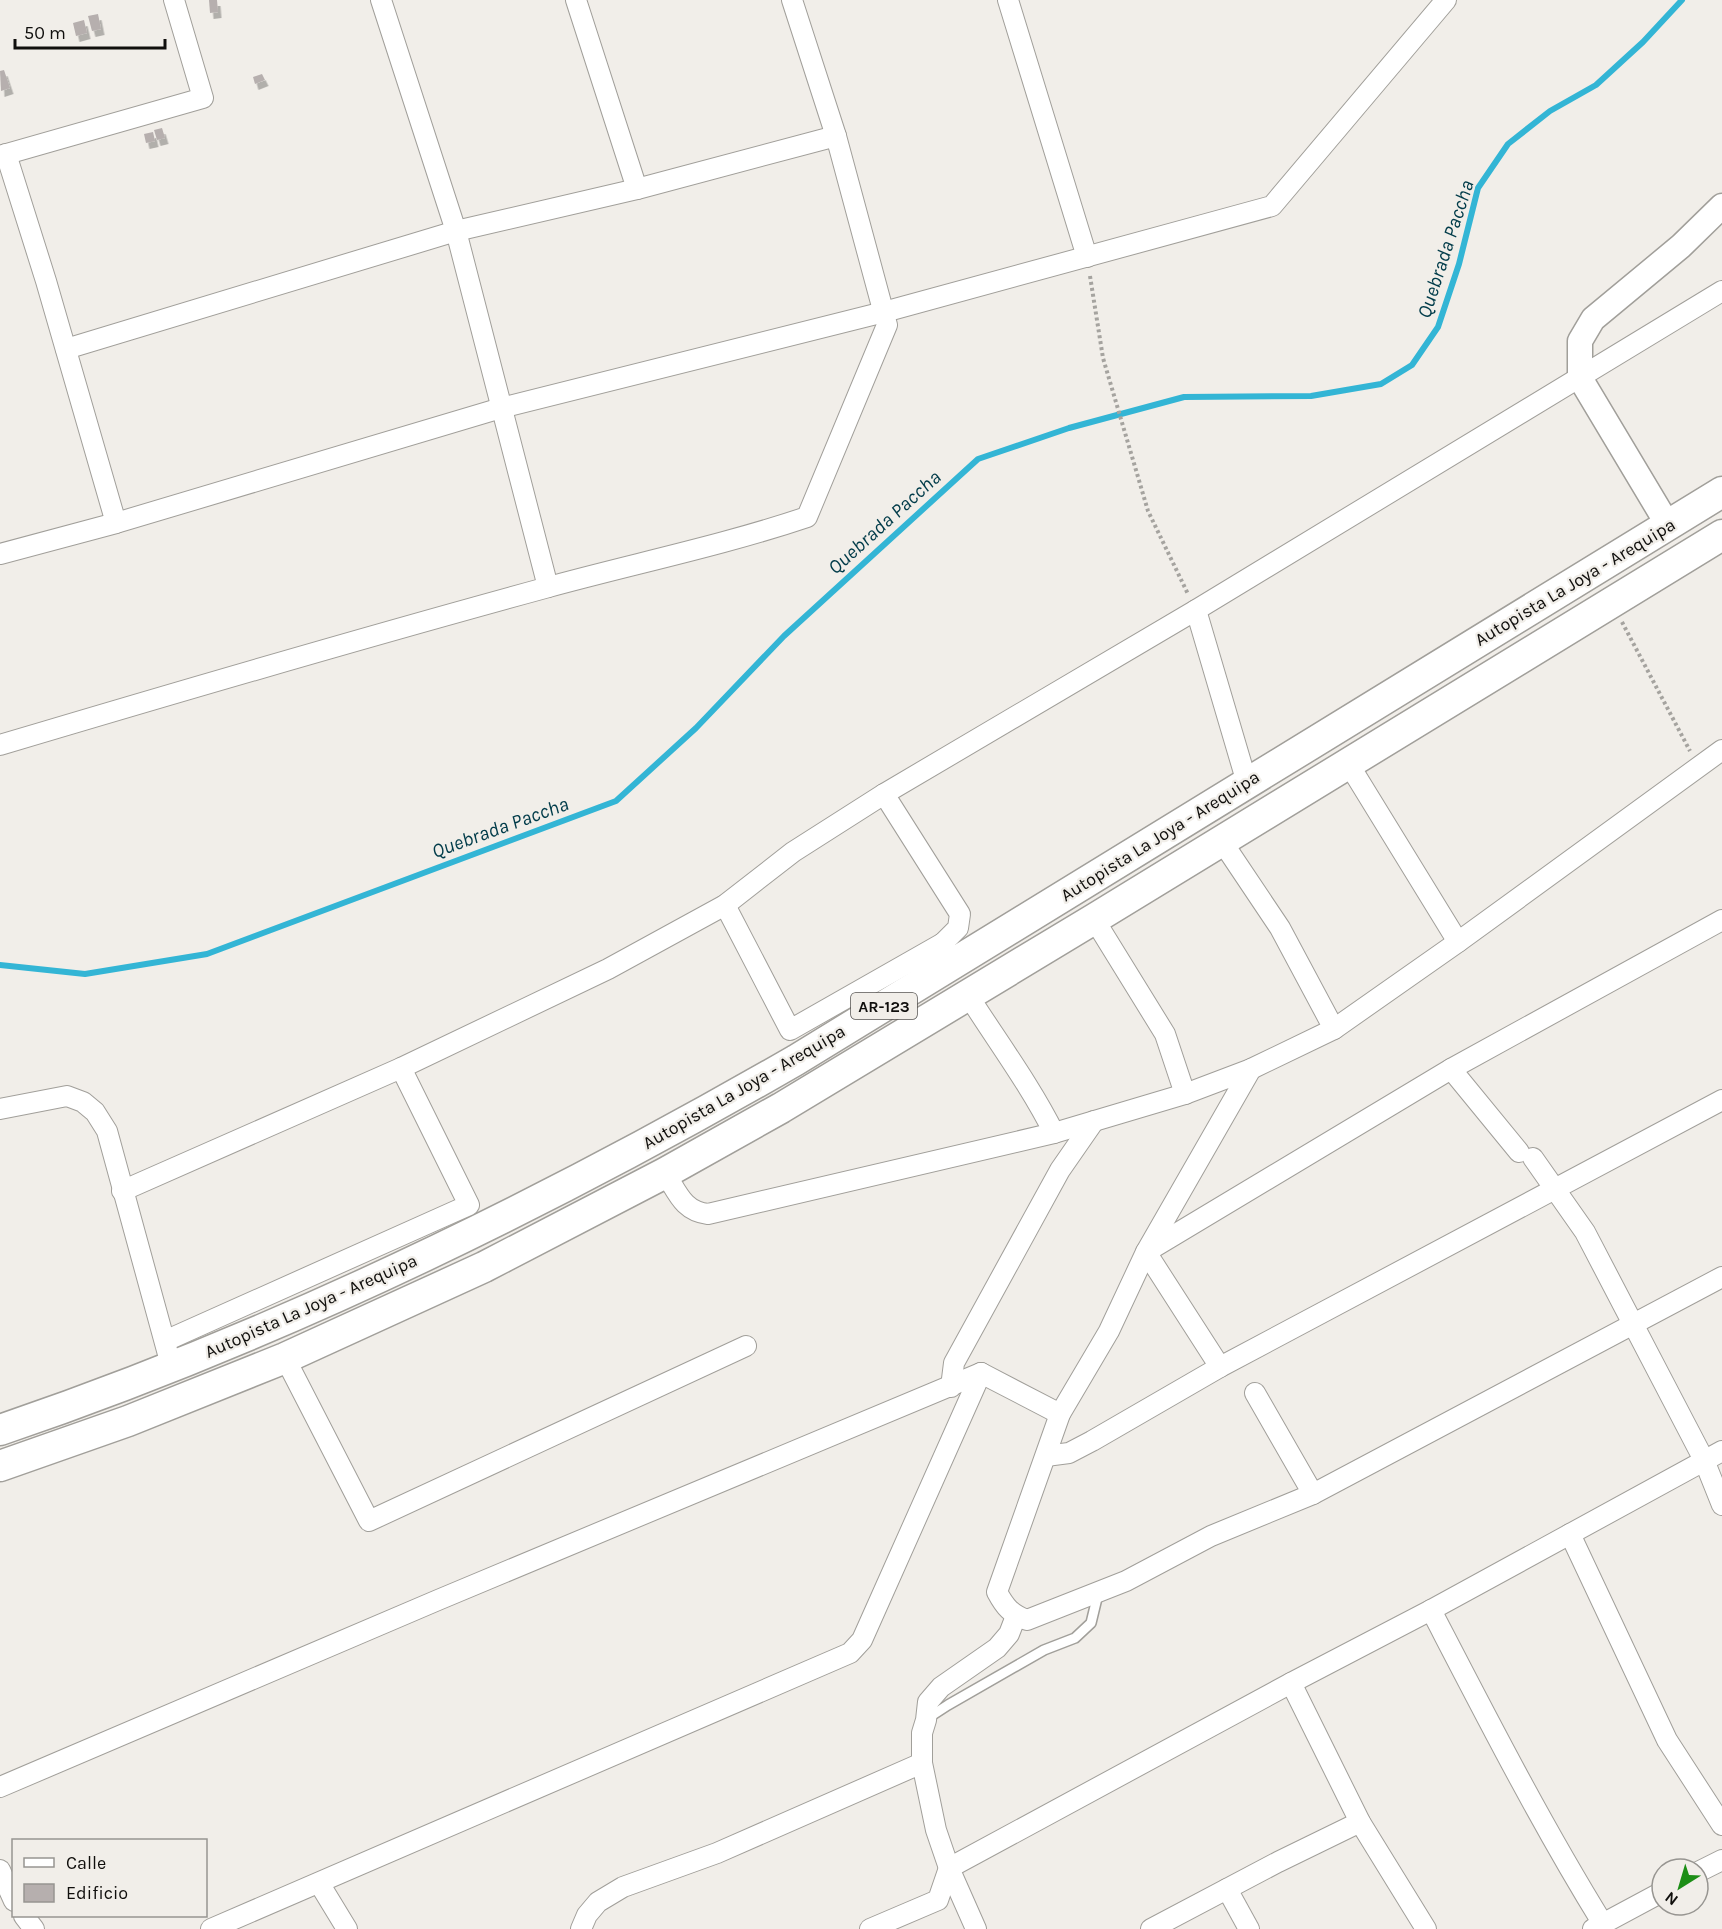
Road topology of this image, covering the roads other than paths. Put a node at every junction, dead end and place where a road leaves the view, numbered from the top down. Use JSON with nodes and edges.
{"nodes":[{"id":1,"x":174,"y":0,"type":"edge"},
{"id":2,"x":381,"y":0,"type":"edge"},
{"id":3,"x":576,"y":0,"type":"edge"},
{"id":4,"x":792,"y":0,"type":"edge"},
{"id":5,"x":1008,"y":0,"type":"edge"},
{"id":6,"x":1446,"y":0,"type":"edge"},
{"id":7,"x":836,"y":136,"type":"junction"},
{"id":8,"x":3,"y":155,"type":"edge"},
{"id":9,"x":637,"y":189,"type":"junction"},
{"id":10,"x":1722,"y":206,"type":"edge"},
{"id":11,"x":456,"y":231,"type":"junction"},
{"id":12,"x":1087,"y":257,"type":"junction"},
{"id":13,"x":1722,"y":291,"type":"edge"},
{"id":14,"x":884,"y":312,"type":"junction"},
{"id":15,"x":66,"y":349,"type":"junction"},
{"id":16,"x":1581,"y":378,"type":"junction"},
{"id":17,"x":501,"y":408,"type":"junction"},
{"id":18,"x":1722,"y":492,"type":"edge"},
{"id":19,"x":116,"y":523,"type":"junction"},
{"id":20,"x":1668,"y":525,"type":"junction"},
{"id":21,"x":1722,"y":535,"type":"edge"},
{"id":22,"x":0,"y":555,"type":"edge"},
{"id":23,"x":548,"y":587,"type":"junction"},
{"id":24,"x":1196,"y":610,"type":"junction"},
{"id":25,"x":0,"y":746,"type":"edge"},
{"id":26,"x":1722,"y":750,"type":"edge"},
{"id":27,"x":1348,"y":764,"type":"junction"},
{"id":28,"x":1247,"y":783,"type":"junction"},
{"id":29,"x":884,"y":794,"type":"junction"},
{"id":30,"x":1221,"y":840,"type":"junction"},
{"id":31,"x":725,"y":905,"type":"junction"},
{"id":32,"x":1094,"y":919,"type":"junction"},
{"id":33,"x":1722,"y":920,"type":"edge"},
{"id":34,"x":1458,"y":942,"type":"junction"},
{"id":35,"x":948,"y":953,"type":"junction"},
{"id":36,"x":968,"y":995,"type":"junction"},
{"id":37,"x":1334,"y":1029,"type":"junction"},
{"id":38,"x":401,"y":1068,"type":"junction"},
{"id":39,"x":1251,"y":1069,"type":"junction"},
{"id":40,"x":1451,"y":1069,"type":"junction"},
{"id":41,"x":1185,"y":1094,"type":"junction"},
{"id":42,"x":1722,"y":1100,"type":"edge"},
{"id":43,"x":0,"y":1109,"type":"edge"},
{"id":44,"x":1094,"y":1121,"type":"junction"},
{"id":45,"x":1054,"y":1133,"type":"junction"},
{"id":46,"x":665,"y":1173,"type":"junction"},
{"id":47,"x":1556,"y":1189,"type":"junction"},
{"id":48,"x":122,"y":1191,"type":"junction"},
{"id":49,"x":1146,"y":1252,"type":"junction"},
{"id":50,"x":1722,"y":1276,"type":"edge"},
{"id":51,"x":1633,"y":1324,"type":"junction"},
{"id":52,"x":746,"y":1346,"type":"dead end"},
{"id":53,"x":168,"y":1354,"type":"junction"},
{"id":54,"x":285,"y":1358,"type":"junction"},
{"id":55,"x":1220,"y":1367,"type":"junction"},
{"id":56,"x":981,"y":1373,"type":"junction"},
{"id":57,"x":951,"y":1387,"type":"junction"},
{"id":58,"x":1255,"y":1393,"type":"dead end"},
{"id":59,"x":1060,"y":1414,"type":"junction"},
{"id":60,"x":0,"y":1430,"type":"edge"},
{"id":61,"x":1722,"y":1451,"type":"edge"},
{"id":62,"x":1046,"y":1456,"type":"junction"},
{"id":63,"x":1704,"y":1460,"type":"junction"},
{"id":64,"x":0,"y":1466,"type":"edge"},
{"id":65,"x":1313,"y":1494,"type":"junction"},
{"id":66,"x":1722,"y":1505,"type":"edge"},
{"id":67,"x":1570,"y":1534,"type":"junction"},
{"id":68,"x":1098,"y":1591,"type":"junction"},
{"id":69,"x":1431,"y":1610,"type":"junction"},
{"id":70,"x":1016,"y":1616,"type":"junction"},
{"id":71,"x":1291,"y":1683,"type":"junction"},
{"id":72,"x":926,"y":1720,"type":"junction"},
{"id":73,"x":922,"y":1763,"type":"junction"},
{"id":74,"x":0,"y":1787,"type":"edge"},
{"id":75,"x":1360,"y":1822,"type":"junction"},
{"id":76,"x":1722,"y":1825,"type":"edge"},
{"id":77,"x":949,"y":1868,"type":"junction"},
{"id":78,"x":0,"y":1870,"type":"edge"},
{"id":79,"x":319,"y":1883,"type":"junction"},
{"id":80,"x":1227,"y":1889,"type":"junction"},
{"id":81,"x":12,"y":1897,"type":"edge"},
{"id":82,"x":1650,"y":1898,"type":"edge"},
{"id":83,"x":25,"y":1917,"type":"edge"},
{"id":84,"x":1598,"y":1926,"type":"edge"},
{"id":85,"x":34,"y":1929,"type":"edge"},
{"id":86,"x":211,"y":1929,"type":"edge"},
{"id":87,"x":347,"y":1929,"type":"edge"},
{"id":88,"x":581,"y":1929,"type":"edge"},
{"id":89,"x":870,"y":1929,"type":"edge"},
{"id":90,"x":976,"y":1929,"type":"edge"},
{"id":91,"x":1151,"y":1929,"type":"edge"},
{"id":92,"x":1249,"y":1929,"type":"edge"},
{"id":93,"x":1426,"y":1929,"type":"edge"}],
"edges":[{"from":1,"to":8,"type":"street"},
{"from":2,"to":11,"type":"street"},
{"from":3,"to":9,"type":"street"},
{"from":4,"to":7,"type":"street"},
{"from":5,"to":12,"type":"street"},
{"from":6,"to":12,"type":"street"},
{"from":7,"to":9,"type":"street"},
{"from":7,"to":14,"type":"street"},
{"from":8,"to":15,"type":"street"},
{"from":9,"to":11,"type":"street"},
{"from":10,"to":16,"type":"street"},
{"from":11,"to":15,"type":"street"},
{"from":11,"to":17,"type":"street"},
{"from":12,"to":14,"type":"street"},
{"from":13,"to":16,"type":"street"},
{"from":14,"to":17,"type":"street"},
{"from":14,"to":23,"type":"street"},
{"from":15,"to":19,"type":"street"},
{"from":16,"to":20,"type":"street"},
{"from":16,"to":24,"type":"street"},
{"from":17,"to":19,"type":"street"},
{"from":17,"to":23,"type":"street"},
{"from":18,"to":20,"type":"main road","name":"Autopista La Joya - Arequipa","number":"AR-123"},
{"from":19,"to":22,"type":"street"},
{"from":20,"to":28,"type":"main road","name":"Autopista La Joya - Arequipa","number":"AR-123"},
{"from":21,"to":27,"type":"main road","name":"Autopista La Joya - Arequipa","number":"AR-123"},
{"from":23,"to":25,"type":"street"},
{"from":24,"to":28,"type":"street"},
{"from":24,"to":29,"type":"street"},
{"from":26,"to":34,"type":"street"},
{"from":27,"to":30,"type":"main road","name":"Autopista La Joya - Arequipa","number":"AR-123"},
{"from":27,"to":34,"type":"street"},
{"from":28,"to":35,"type":"main road","name":"Autopista La Joya - Arequipa","number":"AR-123"},
{"from":29,"to":31,"type":"street"},
{"from":29,"to":35,"type":"street"},
{"from":30,"to":32,"type":"main road","name":"Autopista La Joya - Arequipa","number":"AR-123"},
{"from":30,"to":37,"type":"street"},
{"from":31,"to":35,"type":"street"},
{"from":31,"to":38,"type":"street"},
{"from":32,"to":36,"type":"main road","name":"Autopista La Joya - Arequipa","number":"AR-123"},
{"from":32,"to":41,"type":"street"},
{"from":33,"to":40,"type":"street"},
{"from":34,"to":37,"type":"street"},
{"from":35,"to":53,"type":"main road","name":"Autopista La Joya - Arequipa","number":"AR-123"},
{"from":36,"to":45,"type":"street"},
{"from":36,"to":46,"type":"main road","name":"Autopista La Joya - Arequipa","number":"AR-123"},
{"from":37,"to":39,"type":"street"},
{"from":38,"to":48,"type":"street"},
{"from":38,"to":53,"type":"street"},
{"from":39,"to":41,"type":"street"},
{"from":39,"to":49,"type":"street"},
{"from":40,"to":47,"type":"street"},
{"from":40,"to":49,"type":"street"},
{"from":41,"to":44,"type":"street"},
{"from":42,"to":47,"type":"street"},
{"from":43,"to":48,"type":"street"},
{"from":44,"to":45,"type":"street"},
{"from":44,"to":57,"type":"street"},
{"from":45,"to":46,"type":"street"},
{"from":46,"to":54,"type":"main road","name":"Autopista La Joya - Arequipa","number":"AR-123"},
{"from":47,"to":51,"type":"street"},
{"from":47,"to":55,"type":"street"},
{"from":48,"to":53,"type":"street"},
{"from":49,"to":55,"type":"street"},
{"from":49,"to":59,"type":"street"},
{"from":50,"to":51,"type":"street"},
{"from":51,"to":63,"type":"street"},
{"from":51,"to":65,"type":"street"},
{"from":52,"to":54,"type":"street"},
{"from":53,"to":60,"type":"main road","name":"Autopista La Joya - Arequipa","number":"AR-123"},
{"from":54,"to":64,"type":"main road","name":"Autopista La Joya - Arequipa","number":"AR-123"},
{"from":55,"to":62,"type":"street"},
{"from":56,"to":57,"type":"street"},
{"from":56,"to":59,"type":"street"},
{"from":56,"to":79,"type":"street"},
{"from":57,"to":74,"type":"street"},
{"from":58,"to":65,"type":"street"},
{"from":59,"to":62,"type":"street"},
{"from":61,"to":63,"type":"street"},
{"from":62,"to":70,"type":"street"},
{"from":63,"to":66,"type":"street"},
{"from":63,"to":67,"type":"street"},
{"from":65,"to":68,"type":"street"},
{"from":67,"to":69,"type":"street"},
{"from":67,"to":76,"type":"street"},
{"from":68,"to":70,"type":"street"},
{"from":68,"to":72,"type":"lane"},
{"from":69,"to":71,"type":"street"},
{"from":69,"to":84,"type":"street"},
{"from":70,"to":72,"type":"street"},
{"from":71,"to":75,"type":"street"},
{"from":71,"to":77,"type":"street"},
{"from":72,"to":73,"type":"street"},
{"from":73,"to":77,"type":"street"},
{"from":73,"to":88,"type":"street"},
{"from":75,"to":80,"type":"street"},
{"from":75,"to":93,"type":"street"},
{"from":77,"to":89,"type":"street"},
{"from":77,"to":90,"type":"street"},
{"from":78,"to":81,"type":"street"},
{"from":79,"to":86,"type":"street"},
{"from":79,"to":87,"type":"street"},
{"from":80,"to":91,"type":"street"},
{"from":80,"to":92,"type":"street"},
{"from":82,"to":84,"type":"street"},
{"from":83,"to":85,"type":"street"}]}
